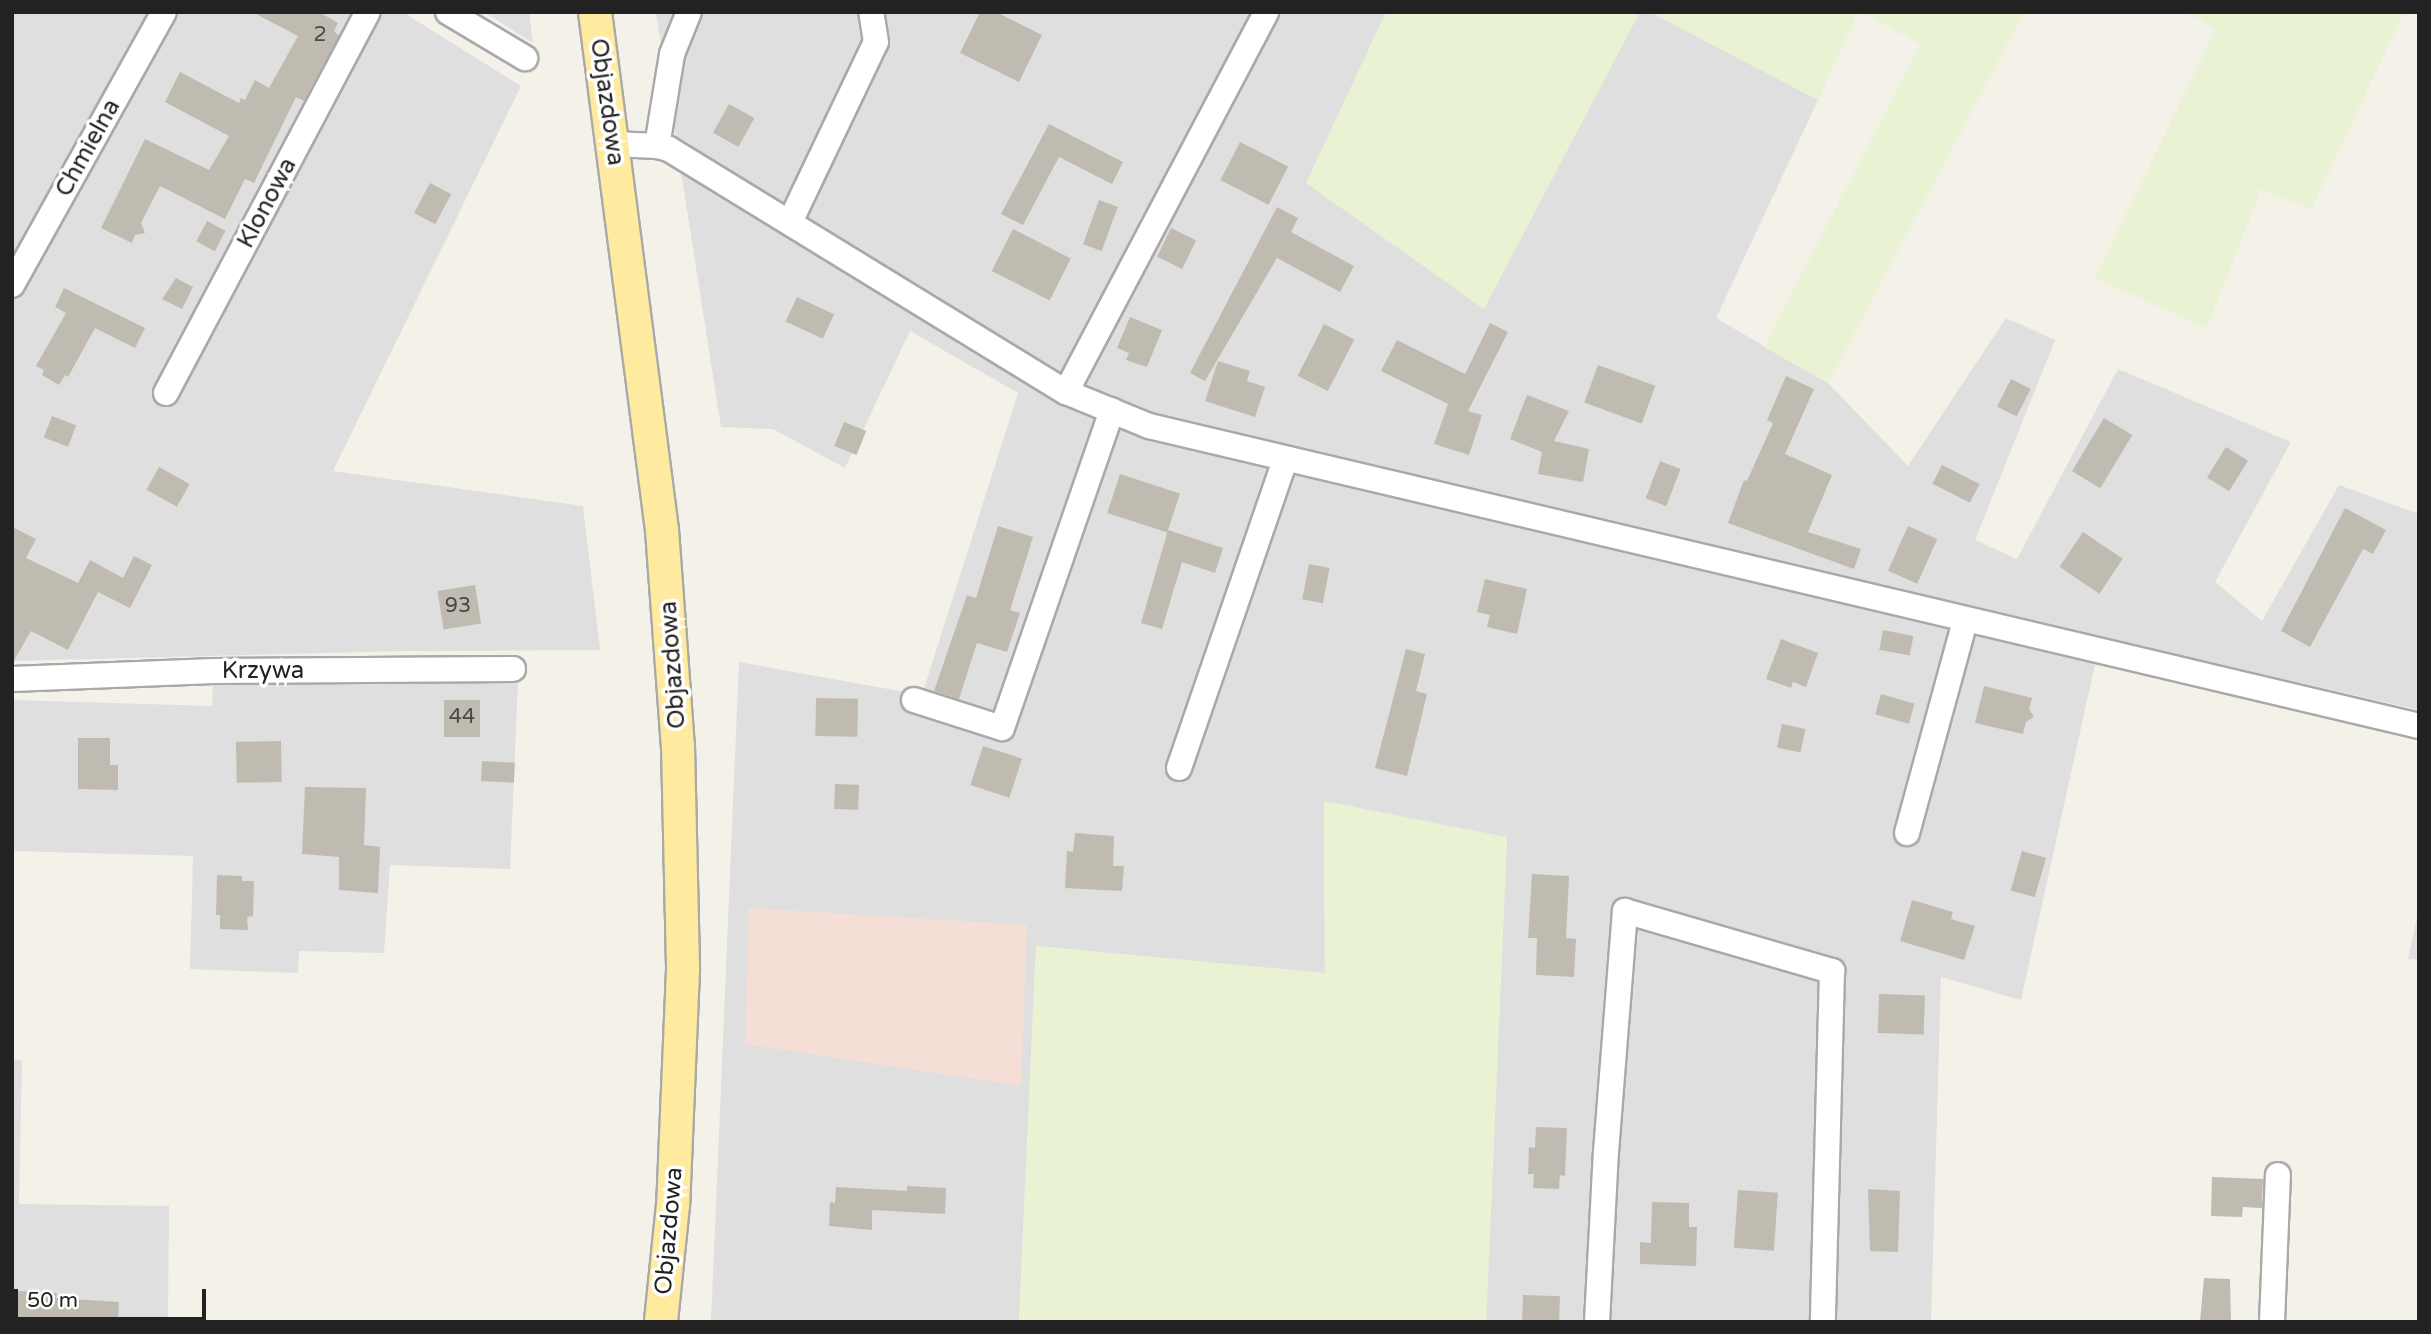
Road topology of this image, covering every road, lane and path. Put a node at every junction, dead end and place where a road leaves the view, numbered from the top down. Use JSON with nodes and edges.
{"nodes":[{"id":1,"x":164,"y":12,"type":"edge"},
{"id":2,"x":368,"y":12,"type":"edge"},
{"id":3,"x":448,"y":12,"type":"edge"},
{"id":4,"x":595,"y":12,"type":"edge"},
{"id":5,"x":689,"y":12,"type":"edge"},
{"id":6,"x":871,"y":12,"type":"edge"},
{"id":7,"x":1266,"y":12,"type":"edge"},
{"id":8,"x":525,"y":58,"type":"dead end"},
{"id":9,"x":613,"y":144,"type":"junction"},
{"id":10,"x":657,"y":146,"type":"junction"},
{"id":11,"x":790,"y":222,"type":"junction"},
{"id":12,"x":14,"y":275,"type":"edge"},
{"id":13,"x":1066,"y":392,"type":"junction"},
{"id":14,"x":166,"y":393,"type":"dead end"},
{"id":15,"x":1112,"y":411,"type":"junction"},
{"id":16,"x":1285,"y":460,"type":"junction"},
{"id":17,"x":1965,"y":621,"type":"junction"},
{"id":18,"x":513,"y":669,"type":"dead end"},
{"id":19,"x":12,"y":679,"type":"edge"},
{"id":20,"x":914,"y":700,"type":"dead end"},
{"id":21,"x":2419,"y":726,"type":"edge"},
{"id":22,"x":1179,"y":768,"type":"dead end"},
{"id":23,"x":1907,"y":833,"type":"dead end"},
{"id":24,"x":2278,"y":1175,"type":"dead end"},
{"id":25,"x":661,"y":1322,"type":"edge"},
{"id":26,"x":1597,"y":1322,"type":"edge"},
{"id":27,"x":1823,"y":1322,"type":"edge"},
{"id":28,"x":2272,"y":1322,"type":"edge"}],
"edges":[{"from":1,"to":12,"type":"street","name":"Chmielna"},
{"from":2,"to":14,"type":"street","name":"Klonowa"},
{"from":3,"to":8,"type":"street"},
{"from":4,"to":9,"type":"main road","name":"Objazdowa"},
{"from":5,"to":10,"type":"street"},
{"from":6,"to":11,"type":"street"},
{"from":7,"to":13,"type":"street"},
{"from":9,"to":10,"type":"street"},
{"from":9,"to":25,"type":"main road","name":"Objazdowa"},
{"from":10,"to":11,"type":"street"},
{"from":11,"to":13,"type":"street"},
{"from":13,"to":15,"type":"street"},
{"from":15,"to":16,"type":"street"},
{"from":15,"to":20,"type":"street"},
{"from":16,"to":17,"type":"street"},
{"from":16,"to":22,"type":"street"},
{"from":17,"to":21,"type":"street"},
{"from":17,"to":23,"type":"street"},
{"from":18,"to":19,"type":"street","name":"Krzywa"},
{"from":24,"to":28,"type":"street"},
{"from":26,"to":27,"type":"street"}]}
